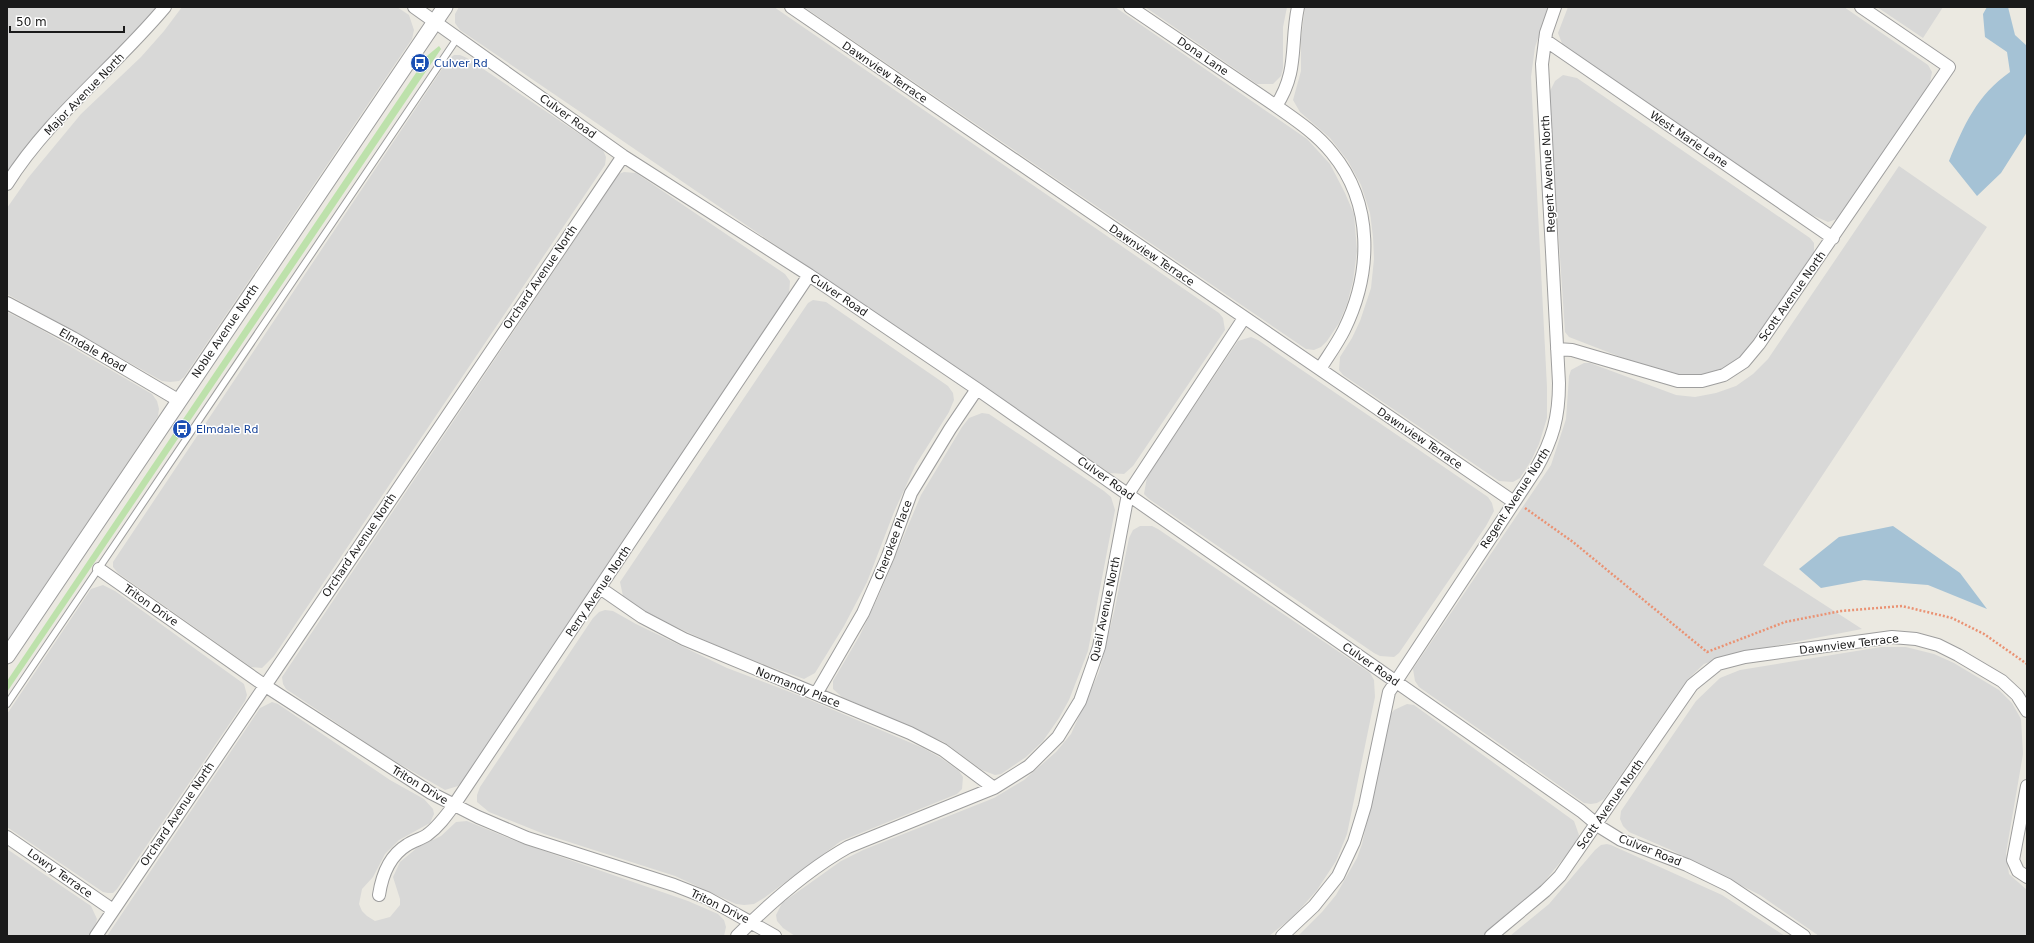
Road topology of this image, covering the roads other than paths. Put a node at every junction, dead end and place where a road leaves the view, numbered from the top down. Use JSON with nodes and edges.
{"nodes":[{"id":1,"x":165,"y":7,"type":"edge"},
{"id":2,"x":414,"y":7,"type":"edge"},
{"id":3,"x":445,"y":7,"type":"edge"},
{"id":4,"x":791,"y":7,"type":"edge"},
{"id":5,"x":1130,"y":7,"type":"edge"},
{"id":6,"x":1298,"y":7,"type":"edge"},
{"id":7,"x":1555,"y":7,"type":"edge"},
{"id":8,"x":1861,"y":7,"type":"edge"},
{"id":9,"x":435,"y":22,"type":"junction"},
{"id":10,"x":458,"y":37,"type":"junction"},
{"id":11,"x":1545,"y":40,"type":"junction"},
{"id":12,"x":1276,"y":106,"type":"junction"},
{"id":13,"x":623,"y":156,"type":"junction"},
{"id":14,"x":7,"y":184,"type":"edge"},
{"id":15,"x":1833,"y":238,"type":"junction"},
{"id":16,"x":809,"y":274,"type":"junction"},
{"id":17,"x":7,"y":303,"type":"edge"},
{"id":18,"x":1244,"y":318,"type":"junction"},
{"id":19,"x":1557,"y":349,"type":"junction"},
{"id":20,"x":1320,"y":369,"type":"junction"},
{"id":21,"x":977,"y":389,"type":"junction"},
{"id":22,"x":178,"y":400,"type":"junction"},
{"id":23,"x":1128,"y":494,"type":"junction"},
{"id":24,"x":1514,"y":502,"type":"junction"},
{"id":25,"x":99,"y":569,"type":"junction"},
{"id":26,"x":600,"y":588,"type":"junction"},
{"id":27,"x":7,"y":656,"type":"edge"},
{"id":28,"x":1718,"y":664,"type":"joint"},
{"id":29,"x":1395,"y":681,"type":"junction"},
{"id":30,"x":264,"y":685,"type":"junction"},
{"id":31,"x":816,"y":694,"type":"junction"},
{"id":32,"x":7,"y":704,"type":"edge"},
{"id":33,"x":2027,"y":711,"type":"edge"},
{"id":34,"x":2027,"y":786,"type":"edge"},
{"id":35,"x":994,"y":788,"type":"junction"},
{"id":36,"x":454,"y":805,"type":"junction"},
{"id":37,"x":1596,"y":824,"type":"junction"},
{"id":38,"x":7,"y":837,"type":"edge"},
{"id":39,"x":2027,"y":877,"type":"edge"},
{"id":40,"x":379,"y":895,"type":"dead end"},
{"id":41,"x":113,"y":910,"type":"junction"},
{"id":42,"x":751,"y":921,"type":"junction"},
{"id":43,"x":96,"y":936,"type":"edge"},
{"id":44,"x":737,"y":936,"type":"edge"},
{"id":45,"x":775,"y":936,"type":"edge"},
{"id":46,"x":1282,"y":936,"type":"edge"},
{"id":47,"x":1491,"y":936,"type":"edge"},
{"id":48,"x":1804,"y":936,"type":"edge"}],
"edges":[{"from":1,"to":14,"type":"street","name":"Major Avenue North"},
{"from":2,"to":9,"type":"street","name":"Culver Road"},
{"from":3,"to":9,"type":"street","name":"Noble Avenue North"},
{"from":4,"to":18,"type":"street","name":"Dawnview Terrace"},
{"from":5,"to":12,"type":"street","name":"Dona Lane"},
{"from":6,"to":12,"type":"street"},
{"from":7,"to":11,"type":"street","name":"Regent Avenue North"},
{"from":8,"to":15,"type":"street","name":"Scott Avenue North"},
{"from":9,"to":10,"type":"street","name":"Culver Road"},
{"from":9,"to":22,"type":"street","name":"Noble Avenue North"},
{"from":10,"to":13,"type":"street","name":"Culver Road"},
{"from":10,"to":25,"type":"lane"},
{"from":11,"to":15,"type":"street","name":"West Marie Lane"},
{"from":11,"to":19,"type":"street","name":"Regent Avenue North"},
{"from":12,"to":20,"type":"street"},
{"from":13,"to":16,"type":"street","name":"Culver Road"},
{"from":13,"to":30,"type":"street","name":"Orchard Avenue North"},
{"from":15,"to":19,"type":"street","name":"Scott Avenue North"},
{"from":16,"to":21,"type":"street","name":"Culver Road"},
{"from":16,"to":26,"type":"street","name":"Perry Avenue North"},
{"from":17,"to":22,"type":"street","name":"Elmdale Road"},
{"from":18,"to":20,"type":"street","name":"Dawnview Terrace"},
{"from":18,"to":23,"type":"street","name":"Quail Avenue North"},
{"from":19,"to":24,"type":"street","name":"Regent Avenue North"},
{"from":20,"to":24,"type":"street","name":"Dawnview Terrace"},
{"from":21,"to":23,"type":"street","name":"Culver Road"},
{"from":21,"to":31,"type":"street","name":"Cherokee Place"},
{"from":22,"to":27,"type":"street","name":"Noble Avenue North"},
{"from":23,"to":29,"type":"street","name":"Culver Road"},
{"from":23,"to":35,"type":"street","name":"Quail Avenue North"},
{"from":24,"to":29,"type":"street","name":"Regent Avenue North"},
{"from":25,"to":30,"type":"street","name":"Triton Drive"},
{"from":25,"to":32,"type":"lane"},
{"from":26,"to":31,"type":"street","name":"Normandy Place"},
{"from":26,"to":36,"type":"street","name":"Perry Avenue North"},
{"from":28,"to":33,"type":"street","name":"Dawnview Terrace"},
{"from":28,"to":37,"type":"street","name":"Scott Avenue North"},
{"from":29,"to":37,"type":"street","name":"Culver Road"},
{"from":29,"to":46,"type":"street","name":"Regent Avenue North"},
{"from":30,"to":36,"type":"street","name":"Triton Drive"},
{"from":30,"to":41,"type":"street","name":"Orchard Avenue North"},
{"from":31,"to":35,"type":"street","name":"Normandy Place"},
{"from":34,"to":39,"type":"street"},
{"from":35,"to":42,"type":"street","name":"Quail Avenue North"},
{"from":36,"to":40,"type":"street","name":"Perry Avenue North"},
{"from":36,"to":42,"type":"street","name":"Triton Drive"},
{"from":37,"to":47,"type":"street","name":"Scott Avenue North"},
{"from":37,"to":48,"type":"street","name":"Culver Road"},
{"from":38,"to":41,"type":"street","name":"Lowry Terrace"},
{"from":41,"to":43,"type":"street","name":"Orchard Avenue North"},
{"from":42,"to":44,"type":"street","name":"Quail Avenue North"},
{"from":42,"to":45,"type":"street","name":"Triton Drive"}]}
